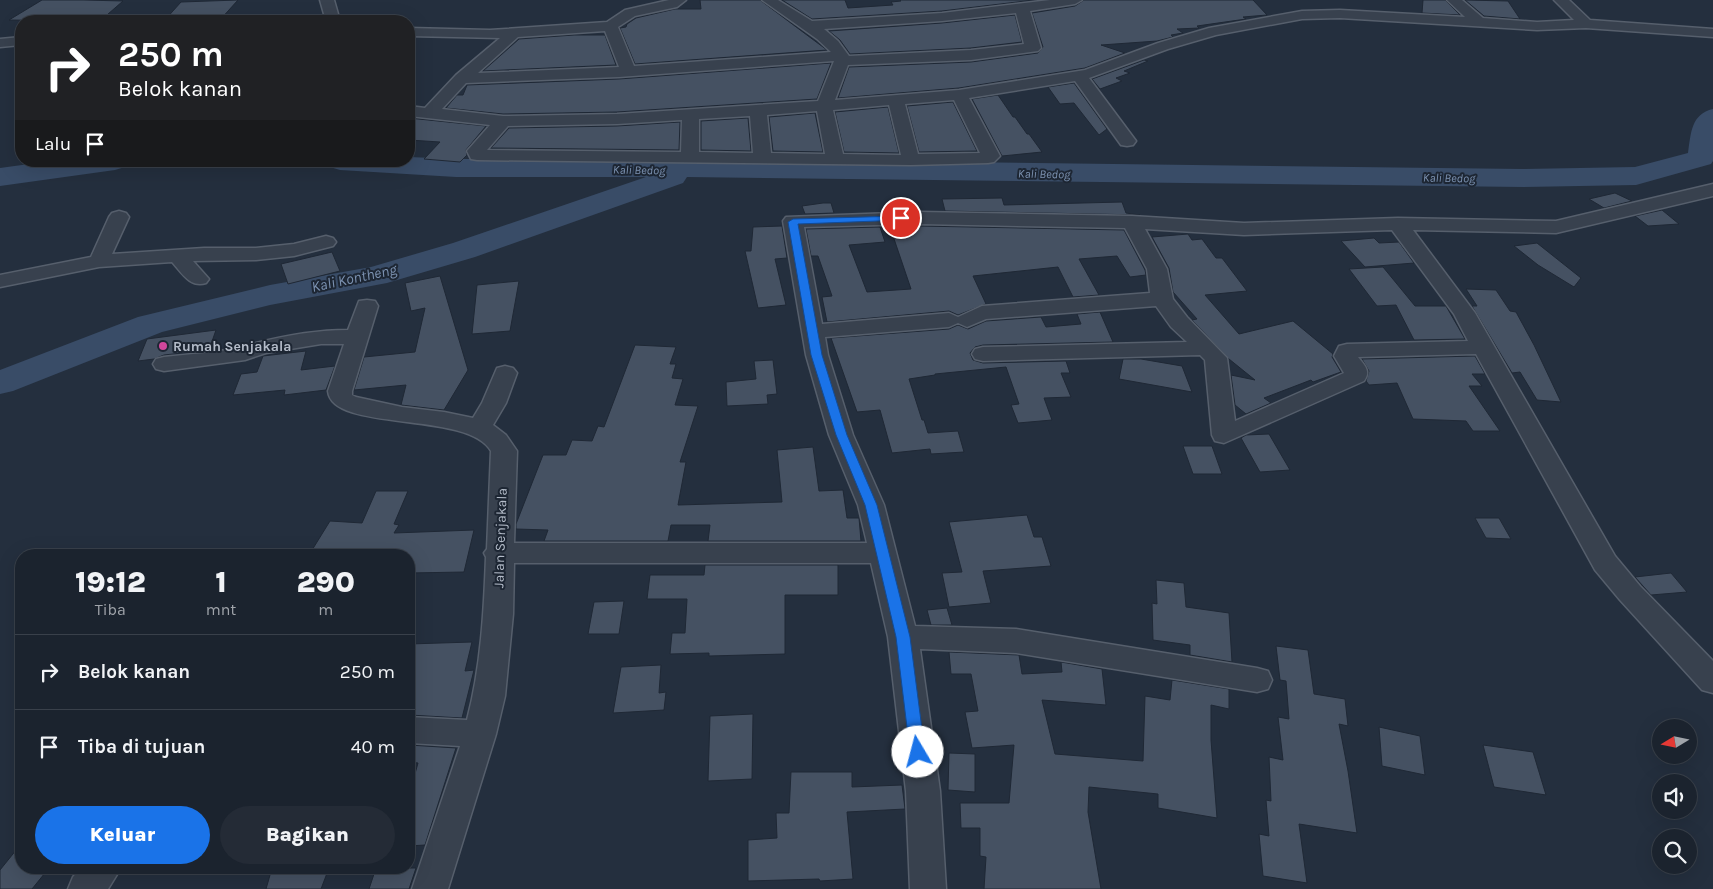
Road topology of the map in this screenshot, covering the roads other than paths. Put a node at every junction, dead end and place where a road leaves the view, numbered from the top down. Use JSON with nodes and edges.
{"nodes":[{"id":1,"x":327,"y":0,"type":"edge"},
{"id":2,"x":679,"y":0,"type":"edge"},
{"id":3,"x":769,"y":0,"type":"edge"},
{"id":4,"x":1075,"y":0,"type":"edge"},
{"id":5,"x":1292,"y":0,"type":"edge"},
{"id":6,"x":1454,"y":0,"type":"edge"},
{"id":7,"x":1561,"y":0,"type":"edge"},
{"id":8,"x":1022,"y":10,"type":"junction"},
{"id":9,"x":331,"y":15,"type":"edge"},
{"id":10,"x":1302,"y":15,"type":"junction"},
{"id":11,"x":1479,"y":22,"type":"junction"},
{"id":12,"x":1586,"y":24,"type":"junction"},
{"id":13,"x":610,"y":26,"type":"junction"},
{"id":14,"x":808,"y":26,"type":"junction"},
{"id":15,"x":520,"y":27,"type":"junction"},
{"id":16,"x":415,"y":32,"type":"edge"},
{"id":17,"x":1713,"y":33,"type":"edge"},
{"id":18,"x":15,"y":42,"type":"edge"},
{"id":19,"x":0,"y":43,"type":"edge"},
{"id":20,"x":841,"y":58,"type":"junction"},
{"id":21,"x":628,"y":70,"type":"junction"},
{"id":22,"x":1079,"y":76,"type":"junction"},
{"id":23,"x":462,"y":78,"type":"junction"},
{"id":24,"x":959,"y":95,"type":"junction"},
{"id":25,"x":896,"y":100,"type":"junction"},
{"id":26,"x":824,"y":106,"type":"junction"},
{"id":27,"x":415,"y":111,"type":"edge"},
{"id":28,"x":758,"y":111,"type":"junction"},
{"id":29,"x":430,"y":112,"type":"junction"},
{"id":30,"x":691,"y":114,"type":"junction"},
{"id":31,"x":617,"y":119,"type":"junction"},
{"id":32,"x":503,"y":121,"type":"junction"},
{"id":33,"x":1127,"y":141,"type":"dead end"},
{"id":34,"x":612,"y":156,"type":"junction"},
{"id":35,"x":690,"y":157,"type":"junction"},
{"id":36,"x":762,"y":157,"type":"junction"},
{"id":37,"x":835,"y":158,"type":"junction"},
{"id":38,"x":911,"y":160,"type":"junction"},
{"id":39,"x":1713,"y":190,"type":"edge"},
{"id":40,"x":119,"y":217,"type":"dead end"},
{"id":41,"x":1132,"y":222,"type":"junction"},
{"id":42,"x":1398,"y":224,"type":"junction"},
{"id":43,"x":326,"y":242,"type":"dead end"},
{"id":44,"x":175,"y":256,"type":"junction"},
{"id":45,"x":99,"y":261,"type":"junction"},
{"id":46,"x":199,"y":279,"type":"dead end"},
{"id":47,"x":0,"y":281,"type":"edge"},
{"id":48,"x":1162,"y":299,"type":"junction"},
{"id":49,"x":367,"y":306,"type":"dead end"},
{"id":50,"x":812,"y":331,"type":"junction"},
{"id":51,"x":358,"y":337,"type":"junction"},
{"id":52,"x":1482,"y":347,"type":"junction"},
{"id":53,"x":1205,"y":348,"type":"junction"},
{"id":54,"x":983,"y":354,"type":"dead end"},
{"id":55,"x":164,"y":364,"type":"dead end"},
{"id":56,"x":505,"y":373,"type":"dead end"},
{"id":57,"x":480,"y":428,"type":"junction"},
{"id":58,"x":498,"y":553,"type":"junction"},
{"id":59,"x":883,"y":553,"type":"junction"},
{"id":60,"x":903,"y":637,"type":"junction"},
{"id":61,"x":1257,"y":680,"type":"dead end"},
{"id":62,"x":1713,"y":681,"type":"edge"},
{"id":63,"x":415,"y":730,"type":"edge"},
{"id":64,"x":480,"y":734,"type":"junction"},
{"id":65,"x":98,"y":874,"type":"edge"},
{"id":66,"x":86,"y":889,"type":"edge"},
{"id":67,"x":430,"y":889,"type":"edge"},
{"id":68,"x":928,"y":889,"type":"edge"}],
"edges":[{"from":1,"to":9,"type":"street"},
{"from":2,"to":13,"type":"street"},
{"from":3,"to":14,"type":"street"},
{"from":4,"to":8,"type":"street"},
{"from":5,"to":10,"type":"street"},
{"from":6,"to":11,"type":"street"},
{"from":7,"to":12,"type":"street"},
{"from":8,"to":14,"type":"street"},
{"from":8,"to":20,"type":"street"},
{"from":10,"to":11,"type":"street"},
{"from":10,"to":22,"type":"street"},
{"from":11,"to":12,"type":"street"},
{"from":12,"to":17,"type":"street"},
{"from":13,"to":15,"type":"street"},
{"from":13,"to":21,"type":"street"},
{"from":14,"to":20,"type":"street"},
{"from":15,"to":16,"type":"street"},
{"from":15,"to":23,"type":"street"},
{"from":18,"to":19,"type":"street"},
{"from":20,"to":21,"type":"street"},
{"from":20,"to":26,"type":"street"},
{"from":21,"to":23,"type":"street"},
{"from":22,"to":24,"type":"street"},
{"from":22,"to":33,"type":"street"},
{"from":23,"to":29,"type":"street"},
{"from":24,"to":25,"type":"street"},
{"from":24,"to":38,"type":"street"},
{"from":25,"to":26,"type":"street"},
{"from":25,"to":38,"type":"street"},
{"from":26,"to":28,"type":"street"},
{"from":26,"to":37,"type":"street"},
{"from":27,"to":29,"type":"street"},
{"from":28,"to":30,"type":"street"},
{"from":28,"to":36,"type":"street"},
{"from":29,"to":32,"type":"street"},
{"from":30,"to":31,"type":"street"},
{"from":30,"to":35,"type":"street"},
{"from":31,"to":32,"type":"street"},
{"from":31,"to":34,"type":"street"},
{"from":32,"to":34,"type":"street"},
{"from":34,"to":35,"type":"street"},
{"from":35,"to":36,"type":"street"},
{"from":36,"to":37,"type":"street"},
{"from":37,"to":38,"type":"street"},
{"from":39,"to":42,"type":"street"},
{"from":40,"to":45,"type":"street"},
{"from":41,"to":42,"type":"street"},
{"from":41,"to":48,"type":"street"},
{"from":41,"to":50,"type":"street"},
{"from":42,"to":52,"type":"street"},
{"from":43,"to":44,"type":"street"},
{"from":44,"to":45,"type":"street"},
{"from":44,"to":46,"type":"street"},
{"from":45,"to":47,"type":"street"},
{"from":48,"to":50,"type":"street"},
{"from":48,"to":53,"type":"street"},
{"from":49,"to":51,"type":"street","name":"Jalan Senjakala"},
{"from":50,"to":59,"type":"street"},
{"from":51,"to":55,"type":"street"},
{"from":51,"to":57,"type":"street","name":"Jalan Senjakala"},
{"from":52,"to":53,"type":"street"},
{"from":52,"to":62,"type":"street"},
{"from":53,"to":54,"type":"street"},
{"from":56,"to":57,"type":"street"},
{"from":57,"to":58,"type":"street","name":"Jalan Senjakala"},
{"from":58,"to":59,"type":"street"},
{"from":58,"to":64,"type":"street","name":"Jalan Senjakala"},
{"from":59,"to":60,"type":"street"},
{"from":60,"to":61,"type":"street"},
{"from":60,"to":68,"type":"street"},
{"from":63,"to":64,"type":"street"},
{"from":64,"to":67,"type":"street","name":"Jalan Senjakala"},
{"from":65,"to":66,"type":"street"}]}
